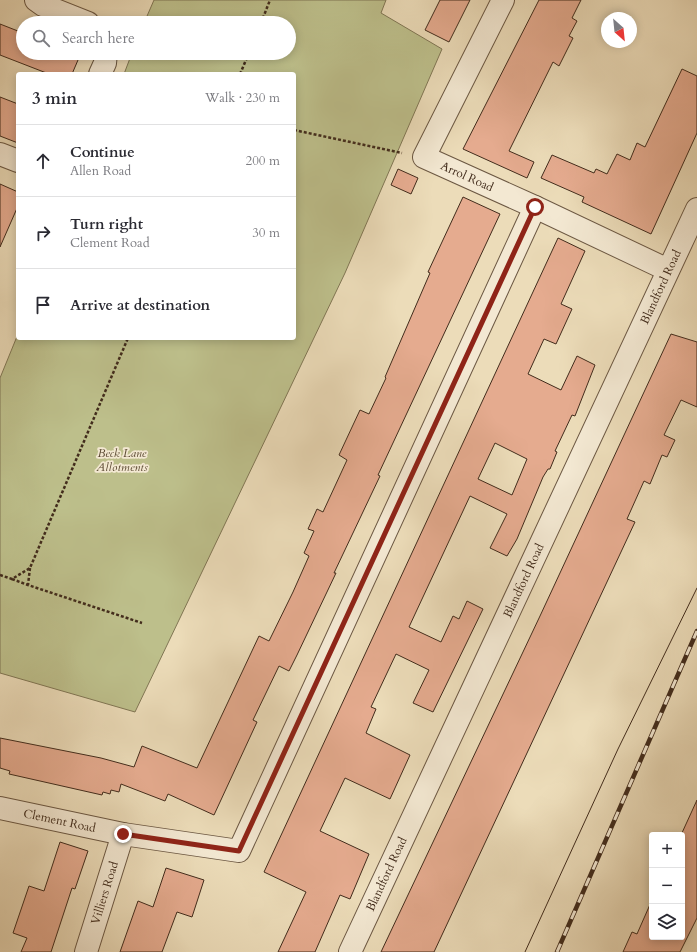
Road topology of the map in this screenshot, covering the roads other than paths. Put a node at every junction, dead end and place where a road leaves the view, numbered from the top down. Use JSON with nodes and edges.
{"nodes":[{"id":1,"x":36,"y":0,"type":"edge"},
{"id":2,"x":502,"y":0,"type":"edge"},
{"id":3,"x":70,"y":16,"type":"edge"},
{"id":4,"x":105,"y":60,"type":"edge"},
{"id":5,"x":101,"y":72,"type":"edge"},
{"id":6,"x":0,"y":154,"type":"edge"},
{"id":7,"x":16,"y":160,"type":"edge"},
{"id":8,"x":535,"y":207,"type":"junction"},
{"id":9,"x":697,"y":209,"type":"edge"},
{"id":10,"x":668,"y":270,"type":"junction"},
{"id":11,"x":0,"y":808,"type":"edge"},
{"id":12,"x":123,"y":834,"type":"junction"},
{"id":13,"x":86,"y":952,"type":"edge"},
{"id":14,"x":350,"y":952,"type":"edge"}],
"edges":[{"from":1,"to":3,"type":"street"},
{"from":2,"to":8,"type":"street","name":"Arrol Road"},
{"from":4,"to":5,"type":"street"},
{"from":6,"to":7,"type":"street"},
{"from":8,"to":10,"type":"street","name":"Arrol Road"},
{"from":8,"to":12,"type":"street","name":"Clement Road"},
{"from":9,"to":10,"type":"street","name":"Blandford Road"},
{"from":10,"to":14,"type":"street","name":"Blandford Road"},
{"from":11,"to":12,"type":"street","name":"Clement Road"},
{"from":12,"to":13,"type":"street","name":"Villiers Road"}]}
